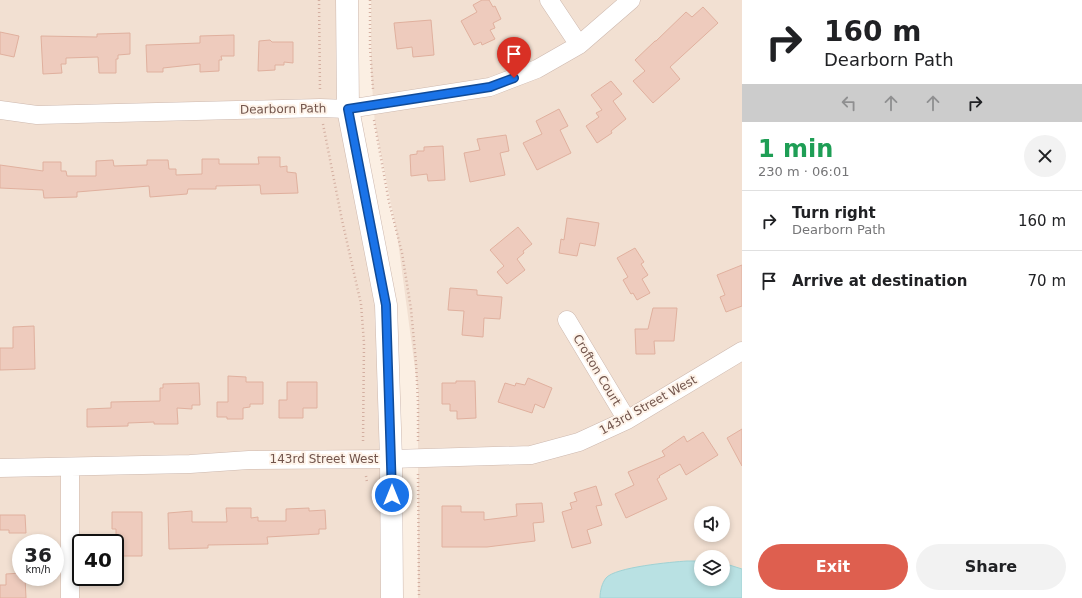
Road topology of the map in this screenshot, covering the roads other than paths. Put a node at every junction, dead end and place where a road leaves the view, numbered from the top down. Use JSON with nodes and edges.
{"nodes":[{"id":1,"x":347,"y":0,"type":"edge"},
{"id":2,"x":549,"y":0,"type":"edge"},
{"id":3,"x":631,"y":0,"type":"edge"},
{"id":4,"x":579,"y":45,"type":"junction"},
{"id":5,"x":348,"y":109,"type":"junction"},
{"id":6,"x":0,"y":110,"type":"edge"},
{"id":7,"x":567,"y":320,"type":"dead end"},
{"id":8,"x":742,"y":351,"type":"edge"},
{"id":9,"x":627,"y":420,"type":"junction"},
{"id":10,"x":391,"y":459,"type":"junction"},
{"id":11,"x":70,"y":467,"type":"junction"},
{"id":12,"x":0,"y":468,"type":"edge"},
{"id":13,"x":70,"y":598,"type":"edge"},
{"id":14,"x":392,"y":598,"type":"edge"}],
"edges":[{"from":1,"to":5,"type":"street"},
{"from":2,"to":4,"type":"street"},
{"from":3,"to":4,"type":"street","name":"Dearborn Path"},
{"from":4,"to":5,"type":"street","name":"Dearborn Path"},
{"from":5,"to":6,"type":"street","name":"Dearborn Path"},
{"from":5,"to":10,"type":"street"},
{"from":7,"to":9,"type":"street","name":"Crofton Court"},
{"from":8,"to":9,"type":"street","name":"143rd Street West"},
{"from":9,"to":10,"type":"street","name":"143rd Street West"},
{"from":10,"to":11,"type":"street","name":"143rd Street West"},
{"from":10,"to":14,"type":"street"},
{"from":11,"to":12,"type":"street","name":"143rd Street West"},
{"from":11,"to":13,"type":"street"}]}
